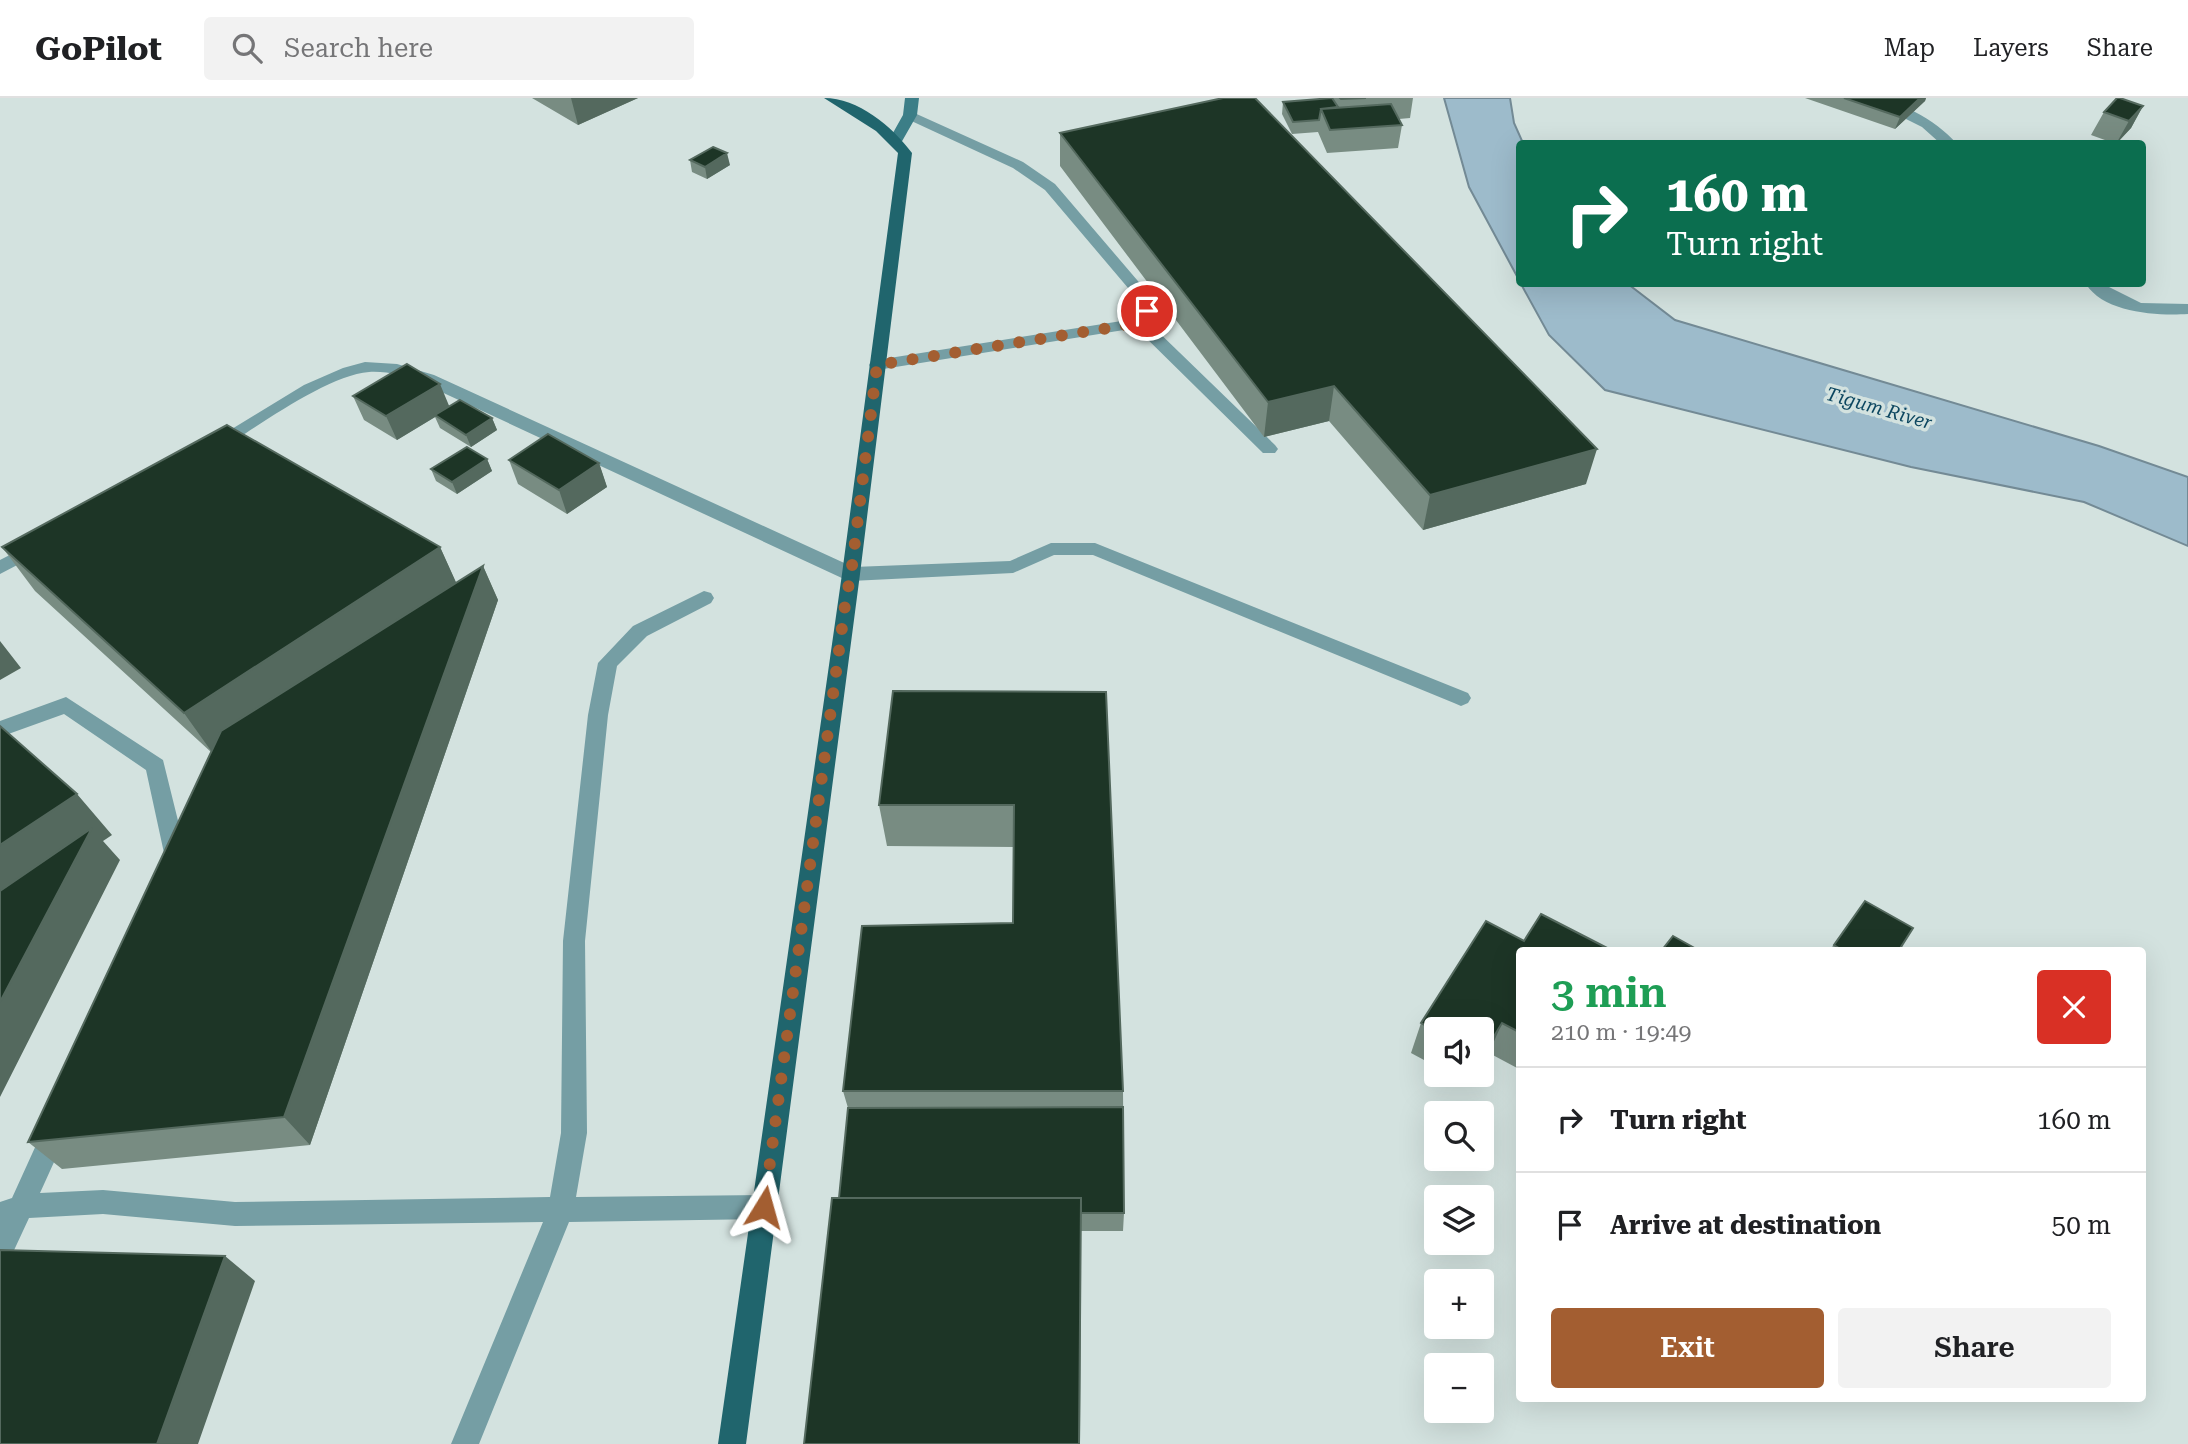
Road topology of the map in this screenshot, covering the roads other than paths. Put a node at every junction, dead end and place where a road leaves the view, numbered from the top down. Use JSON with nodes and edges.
{"nodes":[{"id":1,"x":831,"y":98,"type":"edge"},
{"id":2,"x":912,"y":98,"type":"edge"},
{"id":3,"x":1871,"y":98,"type":"edge"},
{"id":4,"x":910,"y":115,"type":"junction"},
{"id":5,"x":895,"y":140,"type":"junction"},
{"id":6,"x":1946,"y":140,"type":"edge"},
{"id":7,"x":2098,"y":287,"type":"edge"},
{"id":8,"x":2188,"y":309,"type":"edge"},
{"id":9,"x":1140,"y":323,"type":"junction"},
{"id":10,"x":877,"y":365,"type":"junction"},
{"id":11,"x":1269,"y":449,"type":"dead end"},
{"id":12,"x":203,"y":452,"type":"edge"},
{"id":13,"x":48,"y":541,"type":"edge"},
{"id":14,"x":0,"y":568,"type":"edge"},
{"id":15,"x":851,"y":574,"type":"junction"},
{"id":16,"x":704,"y":598,"type":"dead end"},
{"id":17,"x":1461,"y":698,"type":"dead end"},
{"id":18,"x":0,"y":729,"type":"edge"},
{"id":19,"x":164,"y":878,"type":"edge"},
{"id":20,"x":66,"y":1105,"type":"edge"},
{"id":21,"x":764,"y":1207,"type":"junction"},
{"id":22,"x":561,"y":1209,"type":"junction"},
{"id":23,"x":11,"y":1210,"type":"edge"},
{"id":24,"x":0,"y":1252,"type":"edge"},
{"id":25,"x":465,"y":1444,"type":"edge"},
{"id":26,"x":732,"y":1444,"type":"edge"}],
"edges":[{"from":1,"to":5,"type":"main road"},
{"from":2,"to":4,"type":"main road"},
{"from":3,"to":6,"type":"street"},
{"from":4,"to":5,"type":"main road"},
{"from":4,"to":9,"type":"street"},
{"from":5,"to":10,"type":"main road"},
{"from":7,"to":8,"type":"street"},
{"from":9,"to":10,"type":"street"},
{"from":9,"to":11,"type":"street"},
{"from":10,"to":15,"type":"main road"},
{"from":12,"to":15,"type":"street"},
{"from":13,"to":14,"type":"street"},
{"from":15,"to":17,"type":"street"},
{"from":15,"to":21,"type":"main road"},
{"from":16,"to":22,"type":"street"},
{"from":18,"to":19,"type":"street"},
{"from":20,"to":23,"type":"street"},
{"from":21,"to":22,"type":"street"},
{"from":21,"to":26,"type":"main road"},
{"from":22,"to":23,"type":"street"},
{"from":22,"to":25,"type":"street"},
{"from":23,"to":24,"type":"street"}]}
